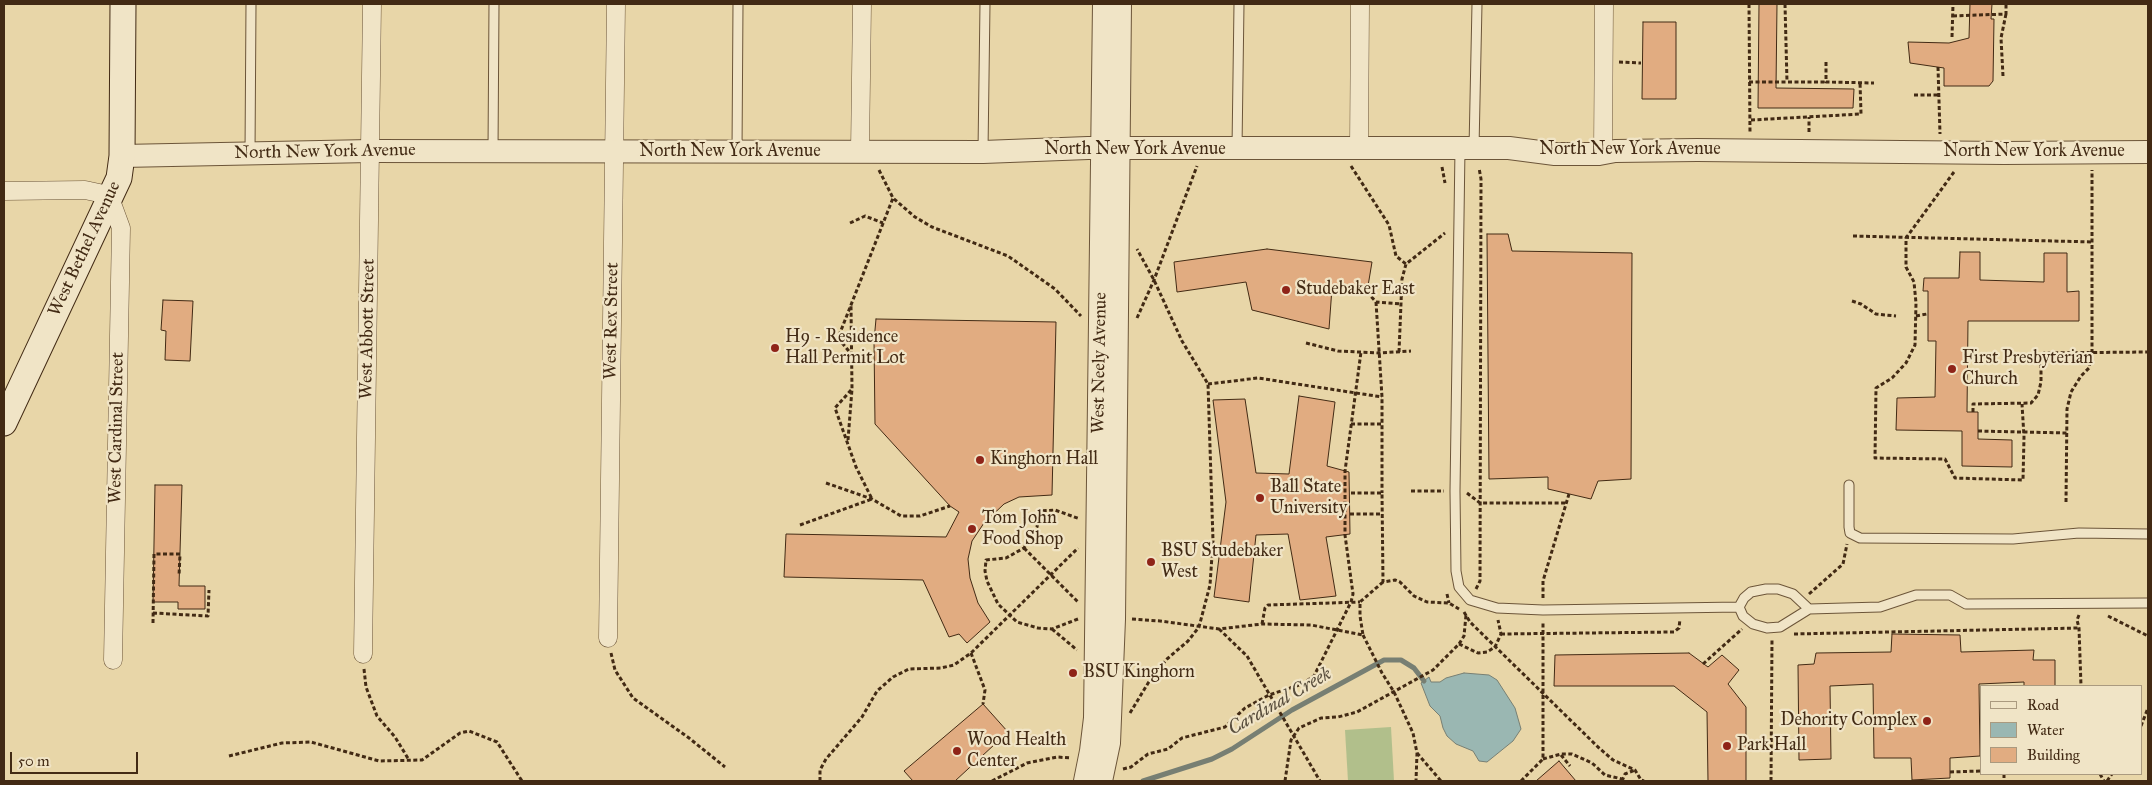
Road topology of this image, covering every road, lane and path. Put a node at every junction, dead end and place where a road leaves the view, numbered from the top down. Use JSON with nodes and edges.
{"nodes":[{"id":1,"x":123,"y":4,"type":"edge"},
{"id":2,"x":251,"y":4,"type":"edge"},
{"id":3,"x":372,"y":4,"type":"edge"},
{"id":4,"x":494,"y":4,"type":"edge"},
{"id":5,"x":616,"y":4,"type":"edge"},
{"id":6,"x":738,"y":4,"type":"edge"},
{"id":7,"x":862,"y":4,"type":"edge"},
{"id":8,"x":985,"y":4,"type":"edge"},
{"id":9,"x":1104,"y":4,"type":"edge"},
{"id":10,"x":1120,"y":4,"type":"edge"},
{"id":11,"x":1239,"y":4,"type":"edge"},
{"id":12,"x":1360,"y":4,"type":"edge"},
{"id":13,"x":1477,"y":4,"type":"edge"},
{"id":14,"x":1604,"y":4,"type":"edge"},
{"id":15,"x":1749,"y":4,"type":"edge"},
{"id":16,"x":1785,"y":4,"type":"edge"},
{"id":17,"x":1953,"y":4,"type":"edge"},
{"id":18,"x":2006,"y":4,"type":"edge"},
{"id":19,"x":2006,"y":14,"type":"junction"},
{"id":20,"x":1953,"y":16,"type":"junction"},
{"id":21,"x":1952,"y":37,"type":"dead end"},
{"id":22,"x":1604,"y":62,"type":"junction"},
{"id":23,"x":1826,"y":62,"type":"dead end"},
{"id":24,"x":1641,"y":63,"type":"dead end"},
{"id":25,"x":1938,"y":67,"type":"dead end"},
{"id":26,"x":2003,"y":76,"type":"dead end"},
{"id":27,"x":1749,"y":82,"type":"junction"},
{"id":28,"x":1787,"y":82,"type":"junction"},
{"id":29,"x":1826,"y":82,"type":"junction"},
{"id":30,"x":1860,"y":82,"type":"junction"},
{"id":31,"x":1874,"y":83,"type":"dead end"},
{"id":32,"x":1914,"y":95,"type":"dead end"},
{"id":33,"x":1938,"y":95,"type":"junction"},
{"id":34,"x":1940,"y":137,"type":"dead end"},
{"id":35,"x":1110,"y":148,"type":"junction"},
{"id":36,"x":1237,"y":149,"type":"junction"},
{"id":37,"x":370,"y":151,"type":"junction"},
{"id":38,"x":737,"y":151,"type":"junction"},
{"id":39,"x":860,"y":151,"type":"junction"},
{"id":40,"x":493,"y":152,"type":"junction"},
{"id":41,"x":614,"y":152,"type":"junction"},
{"id":42,"x":983,"y":152,"type":"junction"},
{"id":43,"x":2148,"y":152,"type":"edge"},
{"id":44,"x":250,"y":153,"type":"junction"},
{"id":45,"x":1603,"y":153,"type":"junction"},
{"id":46,"x":1471,"y":155,"type":"junction"},
{"id":47,"x":122,"y":156,"type":"junction"},
{"id":48,"x":1356,"y":160,"type":"junction"},
{"id":49,"x":2092,"y":164,"type":"dead end"},
{"id":50,"x":878,"y":165,"type":"dead end"},
{"id":51,"x":1188,"y":165,"type":"dead end"},
{"id":52,"x":1341,"y":165,"type":"dead end"},
{"id":53,"x":1437,"y":165,"type":"dead end"},
{"id":54,"x":1959,"y":166,"type":"dead end"},
{"id":55,"x":1445,"y":188,"type":"dead end"},
{"id":56,"x":4,"y":191,"type":"edge"},
{"id":57,"x":110,"y":198,"type":"junction"},
{"id":58,"x":893,"y":198,"type":"junction"},
{"id":59,"x":883,"y":222,"type":"junction"},
{"id":60,"x":850,"y":223,"type":"dead end"},
{"id":61,"x":1445,"y":224,"type":"dead end"},
{"id":62,"x":1445,"y":232,"type":"junction"},
{"id":63,"x":1853,"y":236,"type":"dead end"},
{"id":64,"x":1906,"y":238,"type":"junction"},
{"id":65,"x":1444,"y":240,"type":"dead end"},
{"id":66,"x":2093,"y":242,"type":"junction"},
{"id":67,"x":1135,"y":244,"type":"dead end"},
{"id":68,"x":1406,"y":264,"type":"junction"},
{"id":69,"x":1154,"y":280,"type":"junction"},
{"id":70,"x":1367,"y":292,"type":"dead end"},
{"id":71,"x":1852,"y":301,"type":"dead end"},
{"id":72,"x":1376,"y":302,"type":"junction"},
{"id":73,"x":851,"y":304,"type":"junction"},
{"id":74,"x":1402,"y":304,"type":"junction"},
{"id":75,"x":1928,"y":314,"type":"dead end"},
{"id":76,"x":1896,"y":316,"type":"dead end"},
{"id":77,"x":1916,"y":316,"type":"junction"},
{"id":78,"x":1088,"y":320,"type":"dead end"},
{"id":79,"x":1134,"y":325,"type":"dead end"},
{"id":80,"x":853,"y":340,"type":"junction"},
{"id":81,"x":874,"y":341,"type":"dead end"},
{"id":82,"x":1306,"y":343,"type":"dead end"},
{"id":83,"x":1411,"y":351,"type":"dead end"},
{"id":84,"x":1361,"y":352,"type":"junction"},
{"id":85,"x":1399,"y":352,"type":"junction"},
{"id":86,"x":2148,"y":352,"type":"edge"},
{"id":87,"x":1379,"y":353,"type":"junction"},
{"id":88,"x":2092,"y":353,"type":"junction"},
{"id":89,"x":852,"y":356,"type":"junction"},
{"id":90,"x":1208,"y":384,"type":"junction"},
{"id":91,"x":852,"y":389,"type":"junction"},
{"id":92,"x":1355,"y":394,"type":"junction"},
{"id":93,"x":1382,"y":397,"type":"junction"},
{"id":94,"x":2022,"y":404,"type":"junction"},
{"id":95,"x":1972,"y":412,"type":"dead end"},
{"id":96,"x":4,"y":423,"type":"edge"},
{"id":97,"x":1351,"y":424,"type":"junction"},
{"id":98,"x":1382,"y":424,"type":"junction"},
{"id":99,"x":1978,"y":431,"type":"dead end"},
{"id":100,"x":2024,"y":432,"type":"junction"},
{"id":101,"x":2067,"y":433,"type":"junction"},
{"id":102,"x":848,"y":443,"type":"junction"},
{"id":103,"x":1443,"y":482,"type":"dead end"},
{"id":104,"x":826,"y":483,"type":"dead end"},
{"id":105,"x":1849,"y":485,"type":"dead end"},
{"id":106,"x":1411,"y":491,"type":"dead end"},
{"id":107,"x":1443,"y":491,"type":"junction"},
{"id":108,"x":1455,"y":491,"type":"junction"},
{"id":109,"x":1351,"y":493,"type":"dead end"},
{"id":110,"x":1382,"y":493,"type":"junction"},
{"id":111,"x":1569,"y":494,"type":"dead end"},
{"id":112,"x":872,"y":499,"type":"junction"},
{"id":113,"x":1443,"y":501,"type":"dead end"},
{"id":114,"x":1480,"y":502,"type":"junction"},
{"id":115,"x":2066,"y":502,"type":"dead end"},
{"id":116,"x":1566,"y":503,"type":"junction"},
{"id":117,"x":950,"y":506,"type":"dead end"},
{"id":118,"x":1350,"y":514,"type":"dead end"},
{"id":119,"x":1382,"y":514,"type":"junction"},
{"id":120,"x":1088,"y":519,"type":"dead end"},
{"id":121,"x":800,"y":525,"type":"dead end"},
{"id":122,"x":1850,"y":533,"type":"junction"},
{"id":123,"x":2148,"y":534,"type":"edge"},
{"id":124,"x":1082,"y":545,"type":"dead end"},
{"id":125,"x":1024,"y":548,"type":"junction"},
{"id":126,"x":1050,"y":575,"type":"junction"},
{"id":127,"x":179,"y":576,"type":"dead end"},
{"id":128,"x":1383,"y":582,"type":"junction"},
{"id":129,"x":209,"y":590,"type":"dead end"},
{"id":130,"x":1476,"y":590,"type":"dead end"},
{"id":131,"x":1446,"y":591,"type":"dead end"},
{"id":132,"x":1808,"y":595,"type":"dead end"},
{"id":133,"x":1351,"y":602,"type":"junction"},
{"id":134,"x":1360,"y":602,"type":"junction"},
{"id":135,"x":1079,"y":603,"type":"dead end"},
{"id":136,"x":1450,"y":603,"type":"junction"},
{"id":137,"x":2148,"y":603,"type":"edge"},
{"id":138,"x":1740,"y":607,"type":"junction"},
{"id":139,"x":1468,"y":609,"type":"dead end"},
{"id":140,"x":1809,"y":609,"type":"junction"},
{"id":141,"x":1543,"y":610,"type":"junction"},
{"id":142,"x":153,"y":613,"type":"junction"},
{"id":143,"x":1466,"y":614,"type":"junction"},
{"id":144,"x":1472,"y":614,"type":"dead end"},
{"id":145,"x":2086,"y":614,"type":"dead end"},
{"id":146,"x":1009,"y":616,"type":"junction"},
{"id":147,"x":2105,"y":616,"type":"dead end"},
{"id":148,"x":1690,"y":617,"type":"dead end"},
{"id":149,"x":1086,"y":618,"type":"dead end"},
{"id":150,"x":1489,"y":618,"type":"dead end"},
{"id":151,"x":1126,"y":619,"type":"dead end"},
{"id":152,"x":154,"y":623,"type":"dead end"},
{"id":153,"x":1737,"y":623,"type":"dead end"},
{"id":154,"x":1262,"y":624,"type":"junction"},
{"id":155,"x":1744,"y":627,"type":"junction"},
{"id":156,"x":1199,"y":628,"type":"junction"},
{"id":157,"x":2079,"y":628,"type":"junction"},
{"id":158,"x":1052,"y":629,"type":"junction"},
{"id":159,"x":1219,"y":629,"type":"junction"},
{"id":160,"x":1337,"y":630,"type":"junction"},
{"id":161,"x":1749,"y":630,"type":"dead end"},
{"id":162,"x":1544,"y":633,"type":"junction"},
{"id":163,"x":1500,"y":634,"type":"junction"},
{"id":164,"x":1786,"y":634,"type":"dead end"},
{"id":165,"x":1363,"y":635,"type":"junction"},
{"id":166,"x":1779,"y":635,"type":"dead end"},
{"id":167,"x":2148,"y":636,"type":"edge"},
{"id":168,"x":608,"y":638,"type":"joint"},
{"id":169,"x":1459,"y":644,"type":"junction"},
{"id":170,"x":1495,"y":647,"type":"junction"},
{"id":171,"x":1080,"y":652,"type":"dead end"},
{"id":172,"x":971,"y":653,"type":"junction"},
{"id":173,"x":363,"y":654,"type":"joint"},
{"id":174,"x":114,"y":660,"type":"dead end"},
{"id":175,"x":1704,"y":664,"type":"dead end"},
{"id":176,"x":2081,"y":685,"type":"edge"},
{"id":177,"x":1394,"y":692,"type":"junction"},
{"id":178,"x":1269,"y":695,"type":"junction"},
{"id":179,"x":1544,"y":696,"type":"junction"},
{"id":180,"x":983,"y":704,"type":"dead end"},
{"id":181,"x":2148,"y":708,"type":"edge"},
{"id":182,"x":1124,"y":720,"type":"dead end"},
{"id":183,"x":2142,"y":723,"type":"edge"},
{"id":184,"x":1294,"y":736,"type":"junction"},
{"id":185,"x":1417,"y":753,"type":"junction"},
{"id":186,"x":1561,"y":754,"type":"junction"},
{"id":187,"x":229,"y":756,"type":"dead end"},
{"id":188,"x":1079,"y":758,"type":"dead end"},
{"id":189,"x":1543,"y":759,"type":"junction"},
{"id":190,"x":409,"y":760,"type":"junction"},
{"id":191,"x":1570,"y":766,"type":"dead end"},
{"id":192,"x":725,"y":767,"type":"dead end"},
{"id":193,"x":1120,"y":769,"type":"dead end"},
{"id":194,"x":1636,"y":770,"type":"junction"},
{"id":195,"x":1980,"y":771,"type":"edge"},
{"id":196,"x":1950,"y":772,"type":"dead end"},
{"id":197,"x":1622,"y":780,"type":"edge"},
{"id":198,"x":522,"y":781,"type":"edge"},
{"id":199,"x":820,"y":781,"type":"edge"},
{"id":200,"x":992,"y":781,"type":"edge"},
{"id":201,"x":1085,"y":781,"type":"edge"},
{"id":202,"x":1101,"y":781,"type":"edge"},
{"id":203,"x":1285,"y":781,"type":"edge"},
{"id":204,"x":1320,"y":781,"type":"edge"},
{"id":205,"x":1416,"y":781,"type":"edge"},
{"id":206,"x":1441,"y":781,"type":"edge"},
{"id":207,"x":1521,"y":781,"type":"edge"},
{"id":208,"x":1641,"y":781,"type":"edge"},
{"id":209,"x":1771,"y":781,"type":"edge"}],
"edges":[{"from":1,"to":47,"type":"main road","name":"West Bethel Avenue"},
{"from":2,"to":44,"type":"lane"},
{"from":3,"to":37,"type":"street","name":"West Abbott Street"},
{"from":4,"to":40,"type":"lane"},
{"from":5,"to":41,"type":"street","name":"West Rex Street"},
{"from":6,"to":38,"type":"lane"},
{"from":7,"to":39,"type":"street"},
{"from":8,"to":42,"type":"lane"},
{"from":9,"to":35,"type":"street","name":"West Neely Avenue"},
{"from":10,"to":35,"type":"street","name":"West Neely Avenue"},
{"from":11,"to":36,"type":"lane"},
{"from":12,"to":48,"type":"street"},
{"from":13,"to":46,"type":"lane"},
{"from":14,"to":22,"type":"street"},
{"from":15,"to":27,"type":"path"},
{"from":16,"to":28,"type":"path"},
{"from":17,"to":20,"type":"path"},
{"from":18,"to":19,"type":"path"},
{"from":19,"to":20,"type":"path"},
{"from":19,"to":26,"type":"path"},
{"from":20,"to":21,"type":"path"},
{"from":22,"to":24,"type":"path"},
{"from":22,"to":45,"type":"street"},
{"from":23,"to":29,"type":"path"},
{"from":25,"to":33,"type":"path"},
{"from":27,"to":28,"type":"path"},
{"from":27,"to":30,"type":"path"},
{"from":28,"to":29,"type":"path"},
{"from":29,"to":30,"type":"path"},
{"from":30,"to":31,"type":"path"},
{"from":32,"to":33,"type":"path"},
{"from":33,"to":34,"type":"path"},
{"from":35,"to":36,"type":"street","name":"North New York Avenue"},
{"from":35,"to":42,"type":"street","name":"North New York Avenue"},
{"from":35,"to":201,"type":"street","name":"West Neely Avenue"},
{"from":35,"to":202,"type":"street","name":"West Neely Avenue"},
{"from":36,"to":48,"type":"street","name":"North New York Avenue"},
{"from":37,"to":40,"type":"street","name":"North New York Avenue"},
{"from":37,"to":44,"type":"street","name":"North New York Avenue"},
{"from":37,"to":173,"type":"street","name":"West Abbott Street"},
{"from":38,"to":39,"type":"street","name":"North New York Avenue"},
{"from":38,"to":41,"type":"street","name":"North New York Avenue"},
{"from":39,"to":42,"type":"street","name":"North New York Avenue"},
{"from":40,"to":41,"type":"street","name":"North New York Avenue"},
{"from":41,"to":168,"type":"street","name":"West Rex Street"},
{"from":43,"to":45,"type":"street","name":"North New York Avenue"},
{"from":44,"to":47,"type":"street","name":"North New York Avenue"},
{"from":45,"to":46,"type":"street","name":"North New York Avenue"},
{"from":46,"to":48,"type":"street","name":"North New York Avenue"},
{"from":46,"to":108,"type":"lane"},
{"from":46,"to":114,"type":"path"},
{"from":47,"to":57,"type":"main road","name":"West Bethel Avenue"},
{"from":48,"to":52,"type":"path"},
{"from":48,"to":68,"type":"path"},
{"from":49,"to":66,"type":"path"},
{"from":50,"to":58,"type":"path"},
{"from":51,"to":69,"type":"path"},
{"from":53,"to":55,"type":"path"},
{"from":54,"to":64,"type":"path"},
{"from":56,"to":57,"type":"street"},
{"from":57,"to":96,"type":"main road","name":"West Bethel Avenue"},
{"from":57,"to":174,"type":"street","name":"West Cardinal Street"},
{"from":58,"to":59,"type":"path"},
{"from":58,"to":78,"type":"path"},
{"from":59,"to":60,"type":"path"},
{"from":59,"to":73,"type":"path"},
{"from":61,"to":62,"type":"path"},
{"from":62,"to":65,"type":"path"},
{"from":62,"to":68,"type":"path"},
{"from":63,"to":64,"type":"path"},
{"from":64,"to":66,"type":"path"},
{"from":64,"to":77,"type":"path"},
{"from":66,"to":88,"type":"path"},
{"from":67,"to":69,"type":"path"},
{"from":68,"to":74,"type":"path"},
{"from":69,"to":79,"type":"path"},
{"from":69,"to":90,"type":"path"},
{"from":70,"to":72,"type":"path"},
{"from":71,"to":76,"type":"path"},
{"from":72,"to":74,"type":"path"},
{"from":72,"to":87,"type":"path"},
{"from":73,"to":80,"type":"path"},
{"from":73,"to":89,"type":"path"},
{"from":74,"to":85,"type":"path"},
{"from":75,"to":77,"type":"path"},
{"from":77,"to":100,"type":"path"},
{"from":80,"to":81,"type":"path"},
{"from":80,"to":89,"type":"path"},
{"from":82,"to":84,"type":"path"},
{"from":83,"to":85,"type":"path"},
{"from":84,"to":87,"type":"path"},
{"from":84,"to":92,"type":"path"},
{"from":85,"to":87,"type":"path"},
{"from":86,"to":88,"type":"path"},
{"from":87,"to":93,"type":"path"},
{"from":88,"to":94,"type":"path"},
{"from":88,"to":101,"type":"path"},
{"from":89,"to":91,"type":"path"},
{"from":90,"to":92,"type":"path"},
{"from":90,"to":156,"type":"path"},
{"from":91,"to":102,"type":"path"},
{"from":91,"to":102,"type":"path"},
{"from":92,"to":93,"type":"path"},
{"from":92,"to":97,"type":"path"},
{"from":93,"to":98,"type":"path"},
{"from":94,"to":95,"type":"path"},
{"from":94,"to":100,"type":"path"},
{"from":97,"to":98,"type":"path"},
{"from":97,"to":133,"type":"path"},
{"from":98,"to":110,"type":"path"},
{"from":99,"to":100,"type":"path"},
{"from":100,"to":101,"type":"path"},
{"from":101,"to":115,"type":"path"},
{"from":102,"to":112,"type":"path"},
{"from":103,"to":107,"type":"path"},
{"from":104,"to":112,"type":"path"},
{"from":105,"to":122,"type":"lane"},
{"from":106,"to":107,"type":"path"},
{"from":107,"to":108,"type":"path"},
{"from":107,"to":113,"type":"path"},
{"from":108,"to":114,"type":"path"},
{"from":108,"to":141,"type":"lane"},
{"from":109,"to":110,"type":"path"},
{"from":110,"to":119,"type":"path"},
{"from":111,"to":116,"type":"path"},
{"from":112,"to":117,"type":"path"},
{"from":112,"to":121,"type":"path"},
{"from":114,"to":116,"type":"path"},
{"from":114,"to":130,"type":"path"},
{"from":116,"to":141,"type":"path"},
{"from":118,"to":119,"type":"path"},
{"from":119,"to":128,"type":"path"},
{"from":120,"to":125,"type":"path"},
{"from":122,"to":123,"type":"lane"},
{"from":122,"to":132,"type":"path"},
{"from":124,"to":126,"type":"path"},
{"from":125,"to":126,"type":"path"},
{"from":125,"to":146,"type":"path"},
{"from":126,"to":135,"type":"path"},
{"from":126,"to":146,"type":"path"},
{"from":127,"to":142,"type":"path"},
{"from":128,"to":134,"type":"path"},
{"from":128,"to":136,"type":"path"},
{"from":129,"to":142,"type":"path"},
{"from":131,"to":136,"type":"path"},
{"from":133,"to":134,"type":"path"},
{"from":133,"to":154,"type":"path"},
{"from":133,"to":160,"type":"path"},
{"from":134,"to":165,"type":"path"},
{"from":136,"to":143,"type":"path"},
{"from":137,"to":140,"type":"lane"},
{"from":138,"to":140,"type":"lane"},
{"from":138,"to":140,"type":"lane"},
{"from":138,"to":141,"type":"lane"},
{"from":139,"to":143,"type":"path"},
{"from":141,"to":162,"type":"path"},
{"from":142,"to":152,"type":"path"},
{"from":143,"to":144,"type":"path"},
{"from":143,"to":169,"type":"path"},
{"from":143,"to":170,"type":"path"},
{"from":145,"to":157,"type":"path"},
{"from":146,"to":158,"type":"path"},
{"from":146,"to":172,"type":"path"},
{"from":147,"to":167,"type":"path"},
{"from":148,"to":162,"type":"path"},
{"from":149,"to":158,"type":"path"},
{"from":150,"to":163,"type":"path"},
{"from":151,"to":156,"type":"path"},
{"from":153,"to":155,"type":"path"},
{"from":154,"to":159,"type":"path"},
{"from":154,"to":160,"type":"path"},
{"from":155,"to":161,"type":"path"},
{"from":155,"to":175,"type":"path"},
{"from":156,"to":159,"type":"path"},
{"from":156,"to":182,"type":"path"},
{"from":157,"to":164,"type":"path"},
{"from":157,"to":176,"type":"path"},
{"from":158,"to":171,"type":"path"},
{"from":159,"to":178,"type":"path"},
{"from":160,"to":165,"type":"path"},
{"from":160,"to":178,"type":"path"},
{"from":162,"to":163,"type":"path"},
{"from":162,"to":179,"type":"path"},
{"from":163,"to":170,"type":"path"},
{"from":165,"to":177,"type":"path"},
{"from":166,"to":209,"type":"path"},
{"from":168,"to":192,"type":"path"},
{"from":169,"to":170,"type":"path"},
{"from":169,"to":177,"type":"path"},
{"from":170,"to":179,"type":"path"},
{"from":172,"to":180,"type":"path"},
{"from":172,"to":199,"type":"path"},
{"from":173,"to":190,"type":"path"},
{"from":177,"to":184,"type":"path"},
{"from":177,"to":185,"type":"path"},
{"from":178,"to":184,"type":"path"},
{"from":178,"to":193,"type":"path"},
{"from":179,"to":189,"type":"path"},
{"from":179,"to":194,"type":"path"},
{"from":181,"to":183,"type":"path"},
{"from":184,"to":203,"type":"path"},
{"from":184,"to":204,"type":"path"},
{"from":185,"to":205,"type":"path"},
{"from":185,"to":206,"type":"path"},
{"from":186,"to":189,"type":"path"},
{"from":186,"to":191,"type":"path"},
{"from":186,"to":197,"type":"path"},
{"from":187,"to":190,"type":"path"},
{"from":188,"to":200,"type":"path"},
{"from":189,"to":207,"type":"path"},
{"from":190,"to":198,"type":"path"},
{"from":194,"to":197,"type":"path"},
{"from":194,"to":208,"type":"path"},
{"from":195,"to":196,"type":"path"}]}
